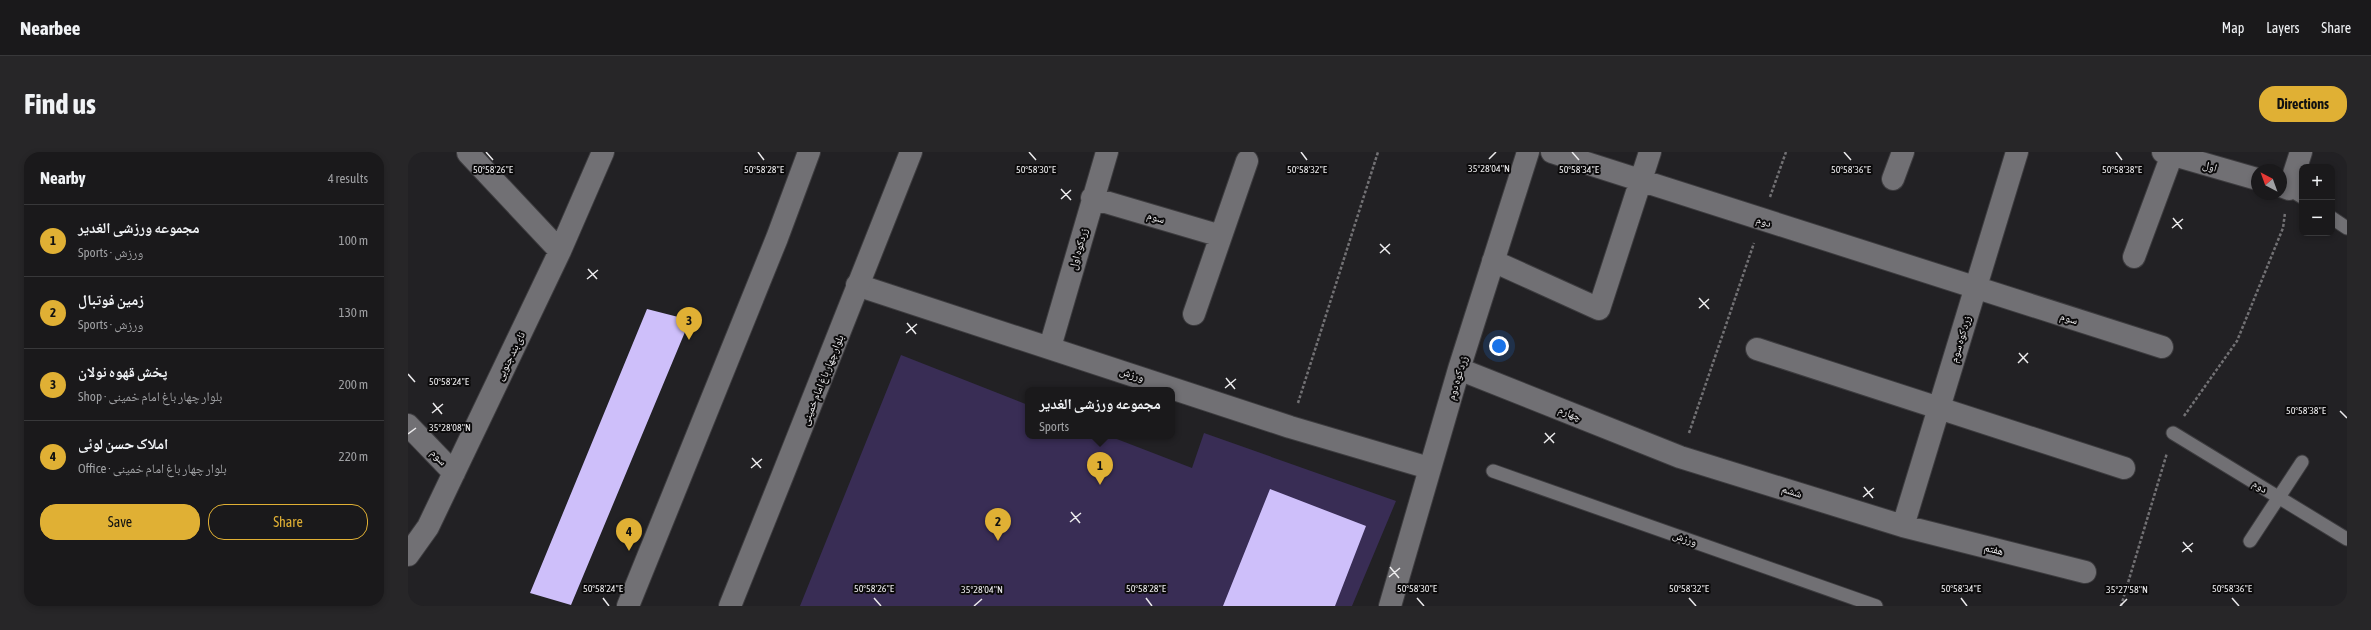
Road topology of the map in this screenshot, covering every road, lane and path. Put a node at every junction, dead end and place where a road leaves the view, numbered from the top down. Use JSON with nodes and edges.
{"nodes":[{"id":1,"x":603,"y":152,"type":"edge"},
{"id":2,"x":809,"y":152,"type":"edge"},
{"id":3,"x":814,"y":152,"type":"edge"},
{"id":4,"x":906,"y":152,"type":"edge"},
{"id":5,"x":911,"y":152,"type":"edge"},
{"id":6,"x":1107,"y":152,"type":"edge"},
{"id":7,"x":1378,"y":152,"type":"edge"},
{"id":8,"x":1528,"y":152,"type":"edge"},
{"id":9,"x":1552,"y":152,"type":"edge"},
{"id":10,"x":1650,"y":152,"type":"edge"},
{"id":11,"x":1786,"y":152,"type":"edge"},
{"id":12,"x":1903,"y":152,"type":"edge"},
{"id":13,"x":2017,"y":152,"type":"edge"},
{"id":14,"x":2301,"y":152,"type":"edge"},
{"id":15,"x":468,"y":153,"type":"dead end"},
{"id":16,"x":2170,"y":153,"type":"edge"},
{"id":17,"x":1247,"y":161,"type":"dead end"},
{"id":18,"x":801,"y":172,"type":"junction"},
{"id":19,"x":2251,"y":177,"type":"edge"},
{"id":20,"x":1893,"y":179,"type":"dead end"},
{"id":21,"x":1641,"y":181,"type":"junction"},
{"id":22,"x":2291,"y":191,"type":"edge"},
{"id":23,"x":1092,"y":198,"type":"junction"},
{"id":24,"x":888,"y":210,"type":"junction"},
{"id":25,"x":1762,"y":220,"type":"junction"},
{"id":26,"x":2335,"y":220,"type":"edge"},
{"id":27,"x":2347,"y":228,"type":"edge"},
{"id":28,"x":1220,"y":236,"type":"junction"},
{"id":29,"x":560,"y":251,"type":"junction"},
{"id":30,"x":2134,"y":257,"type":"dead end"},
{"id":31,"x":1494,"y":261,"type":"junction"},
{"id":32,"x":857,"y":285,"type":"junction"},
{"id":33,"x":1976,"y":289,"type":"junction"},
{"id":34,"x":1194,"y":314,"type":"dead end"},
{"id":35,"x":1050,"y":347,"type":"junction"},
{"id":36,"x":2162,"y":347,"type":"dead end"},
{"id":37,"x":1758,"y":349,"type":"dead end"},
{"id":38,"x":1459,"y":369,"type":"junction"},
{"id":39,"x":1170,"y":387,"type":"edge"},
{"id":40,"x":1175,"y":389,"type":"edge"},
{"id":41,"x":1939,"y":407,"type":"junction"},
{"id":42,"x":408,"y":425,"type":"edge"},
{"id":43,"x":1290,"y":427,"type":"junction"},
{"id":44,"x":2173,"y":433,"type":"junction"},
{"id":45,"x":1680,"y":457,"type":"junction"},
{"id":46,"x":2302,"y":462,"type":"dead end"},
{"id":47,"x":1429,"y":468,"type":"junction"},
{"id":48,"x":2124,"y":468,"type":"dead end"},
{"id":49,"x":1494,"y":471,"type":"dead end"},
{"id":50,"x":454,"y":472,"type":"junction"},
{"id":51,"x":2279,"y":498,"type":"junction"},
{"id":52,"x":1903,"y":526,"type":"junction"},
{"id":53,"x":2347,"y":539,"type":"edge"},
{"id":54,"x":2250,"y":541,"type":"dead end"},
{"id":55,"x":408,"y":556,"type":"edge"},
{"id":56,"x":2085,"y":572,"type":"dead end"},
{"id":57,"x":628,"y":606,"type":"edge"},
{"id":58,"x":730,"y":606,"type":"edge"},
{"id":59,"x":1390,"y":606,"type":"edge"},
{"id":60,"x":1876,"y":606,"type":"edge"},
{"id":61,"x":2121,"y":606,"type":"edge"}],
"edges":[{"from":1,"to":29,"type":"street","name":"نای بند جنوبی"},
{"from":2,"to":18,"type":"street"},
{"from":3,"to":18,"type":"street"},
{"from":4,"to":24,"type":"street"},
{"from":5,"to":24,"type":"street","name":"بلوار چهار باغ امام خمینی"},
{"from":6,"to":23,"type":"street","name":"زردکوه اول"},
{"from":7,"to":43,"type":"path"},
{"from":8,"to":31,"type":"street","name":"زرد کوه دوم"},
{"from":9,"to":21,"type":"street","name":"دوم"},
{"from":10,"to":21,"type":"street"},
{"from":11,"to":25,"type":"path"},
{"from":12,"to":20,"type":"street"},
{"from":13,"to":33,"type":"street","name":"زرد کوه سوم"},
{"from":14,"to":22,"type":"street"},
{"from":15,"to":29,"type":"street"},
{"from":16,"to":19,"type":"street","name":"اول"},
{"from":16,"to":30,"type":"street"},
{"from":17,"to":28,"type":"street"},
{"from":18,"to":57,"type":"street"},
{"from":21,"to":25,"type":"street","name":"دوم"},
{"from":21,"to":31,"type":"street"},
{"from":22,"to":44,"type":"path"},
{"from":23,"to":28,"type":"street","name":"سوم"},
{"from":23,"to":35,"type":"street","name":"زردکوه اول"},
{"from":24,"to":32,"type":"street","name":"بلوار چهار باغ امام خمینی"},
{"from":25,"to":33,"type":"street","name":"دوم"},
{"from":25,"to":45,"type":"path"},
{"from":26,"to":27,"type":"lane"},
{"from":28,"to":34,"type":"street"},
{"from":29,"to":50,"type":"street","name":"نای بند جنوبی"},
{"from":31,"to":38,"type":"street","name":"زرد کوه دوم"},
{"from":32,"to":35,"type":"street","name":"ورزش"},
{"from":32,"to":58,"type":"street","name":"بلوار چهار باغ امام خمینی"},
{"from":33,"to":36,"type":"street","name":"سوم"},
{"from":33,"to":41,"type":"street","name":"زرد کوه سوم"},
{"from":35,"to":39,"type":"street","name":"ورزش"},
{"from":37,"to":41,"type":"street"},
{"from":38,"to":45,"type":"street","name":"چهارم"},
{"from":38,"to":47,"type":"street","name":"زرد کوه دوم"},
{"from":40,"to":43,"type":"street","name":"ورزش"},
{"from":41,"to":48,"type":"street"},
{"from":41,"to":52,"type":"street","name":"زرد کوه سوم"},
{"from":42,"to":50,"type":"street","name":"سوم"},
{"from":43,"to":47,"type":"street","name":"ورزش"},
{"from":44,"to":51,"type":"lane","name":"دوم"},
{"from":44,"to":61,"type":"path"},
{"from":45,"to":52,"type":"street","name":"ششم"},
{"from":46,"to":51,"type":"lane"},
{"from":47,"to":59,"type":"street","name":"زرد کوه دوم"},
{"from":49,"to":60,"type":"lane","name":"ورزش"},
{"from":50,"to":55,"type":"street","name":"نای بند جنوبی"},
{"from":51,"to":53,"type":"lane","name":"دوم"},
{"from":51,"to":54,"type":"lane"},
{"from":52,"to":56,"type":"street","name":"هفتم"}]}
